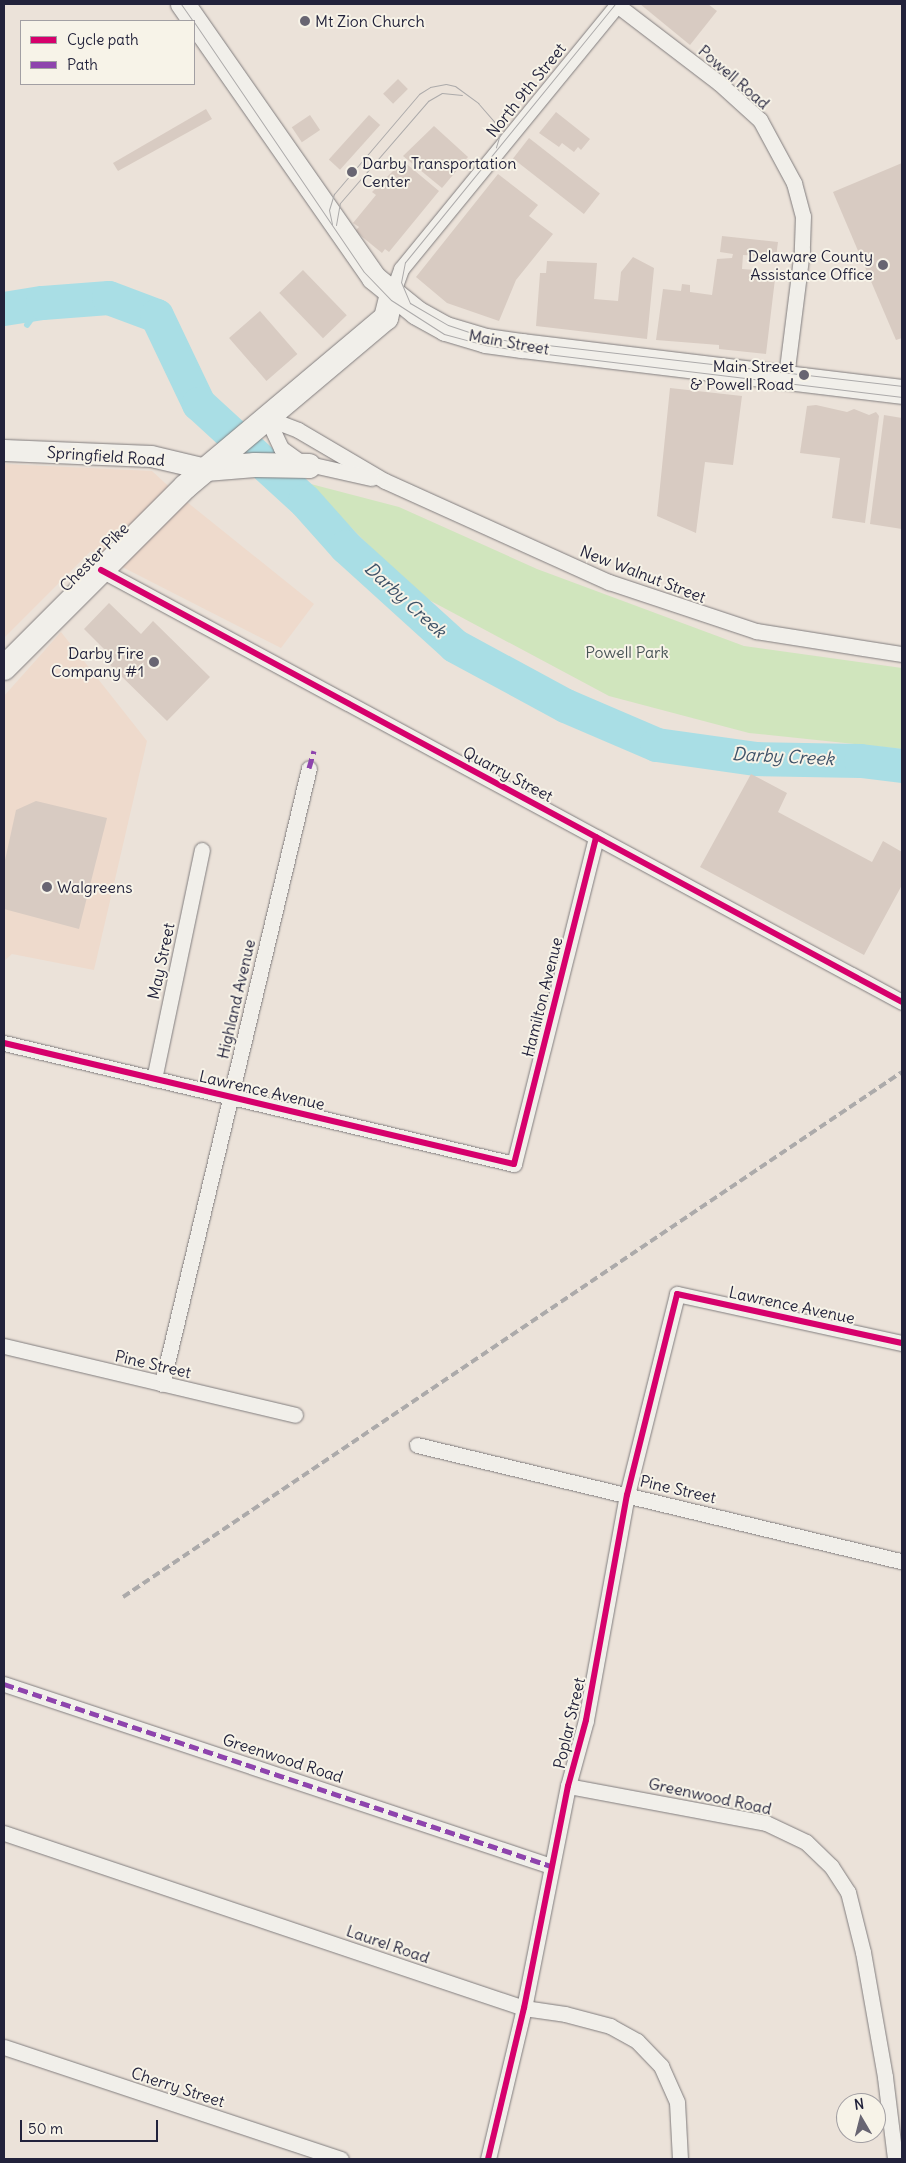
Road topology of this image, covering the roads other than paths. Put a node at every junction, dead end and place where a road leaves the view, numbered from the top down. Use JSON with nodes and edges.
{"nodes":[{"id":1,"x":183,"y":4,"type":"edge"},
{"id":2,"x":618,"y":4,"type":"edge"},
{"id":3,"x":194,"y":20,"type":"edge"},
{"id":4,"x":195,"y":21,"type":"edge"},
{"id":5,"x":392,"y":294,"type":"junction"},
{"id":6,"x":786,"y":378,"type":"junction"},
{"id":7,"x":902,"y":392,"type":"edge"},
{"id":8,"x":267,"y":418,"type":"junction"},
{"id":9,"x":4,"y":450,"type":"edge"},
{"id":10,"x":308,"y":466,"type":"junction"},
{"id":11,"x":206,"y":468,"type":"junction"},
{"id":12,"x":385,"y":480,"type":"junction"},
{"id":13,"x":101,"y":570,"type":"junction"},
{"id":14,"x":902,"y":654,"type":"edge"},
{"id":15,"x":4,"y":668,"type":"edge"},
{"id":16,"x":309,"y":768,"type":"dead end"},
{"id":17,"x":596,"y":837,"type":"junction"},
{"id":18,"x":202,"y":850,"type":"dead end"},
{"id":19,"x":902,"y":1002,"type":"edge"},
{"id":20,"x":4,"y":1043,"type":"edge"},
{"id":21,"x":154,"y":1078,"type":"junction"},
{"id":22,"x":230,"y":1097,"type":"junction"},
{"id":23,"x":514,"y":1164,"type":"joint"},
{"id":24,"x":677,"y":1294,"type":"joint"},
{"id":25,"x":902,"y":1343,"type":"edge"},
{"id":26,"x":4,"y":1346,"type":"edge"},
{"id":27,"x":162,"y":1384,"type":"junction"},
{"id":28,"x":295,"y":1415,"type":"dead end"},
{"id":29,"x":417,"y":1444,"type":"dead end"},
{"id":30,"x":627,"y":1495,"type":"junction"},
{"id":31,"x":902,"y":1561,"type":"edge"},
{"id":32,"x":4,"y":1684,"type":"edge"},
{"id":33,"x":568,"y":1786,"type":"junction"},
{"id":34,"x":4,"y":1833,"type":"edge"},
{"id":35,"x":551,"y":1866,"type":"junction"},
{"id":36,"x":524,"y":2008,"type":"junction"},
{"id":37,"x":4,"y":2047,"type":"edge"},
{"id":38,"x":341,"y":2159,"type":"edge"},
{"id":39,"x":488,"y":2159,"type":"edge"},
{"id":40,"x":680,"y":2159,"type":"edge"},
{"id":41,"x":895,"y":2159,"type":"edge"}],
"edges":[{"from":1,"to":3,"type":"main road","name":"Main Street"},
{"from":2,"to":5,"type":"street","name":"North 9th Street"},
{"from":2,"to":6,"type":"street","name":"Powell Road"},
{"from":4,"to":5,"type":"main road","name":"Main Street"},
{"from":5,"to":6,"type":"main road","name":"Main Street"},
{"from":5,"to":8,"type":"main road","name":"Chester Pike"},
{"from":6,"to":7,"type":"main road","name":"Main Street"},
{"from":8,"to":10,"type":"street","name":"New Walnut Street"},
{"from":8,"to":11,"type":"main road","name":"Chester Pike"},
{"from":8,"to":12,"type":"street","name":"New Walnut Street"},
{"from":9,"to":11,"type":"street","name":"Springfield Road"},
{"from":10,"to":11,"type":"main road"},
{"from":10,"to":12,"type":"street","name":"New Walnut Street"},
{"from":11,"to":13,"type":"main road","name":"Chester Pike"},
{"from":12,"to":14,"type":"street","name":"New Walnut Street"},
{"from":13,"to":15,"type":"main road","name":"Chester Pike"},
{"from":13,"to":17,"type":"street","name":"Quarry Street"},
{"from":16,"to":22,"type":"street","name":"Highland Avenue"},
{"from":17,"to":19,"type":"street","name":"Quarry Street"},
{"from":17,"to":23,"type":"street","name":"Hamilton Avenue"},
{"from":18,"to":21,"type":"street","name":"May Street"},
{"from":20,"to":21,"type":"street","name":"Lawrence Avenue"},
{"from":21,"to":22,"type":"street","name":"Lawrence Avenue"},
{"from":22,"to":23,"type":"street","name":"Lawrence Avenue"},
{"from":22,"to":27,"type":"street","name":"Highland Avenue"},
{"from":24,"to":25,"type":"street","name":"Lawrence Avenue"},
{"from":24,"to":30,"type":"street","name":"Poplar Street"},
{"from":26,"to":27,"type":"street","name":"Pine Street"},
{"from":27,"to":28,"type":"street","name":"Pine Street"},
{"from":29,"to":30,"type":"street","name":"Pine Street"},
{"from":30,"to":31,"type":"street","name":"Pine Street"},
{"from":30,"to":33,"type":"street","name":"Poplar Street"},
{"from":32,"to":35,"type":"street","name":"Greenwood Road"},
{"from":33,"to":35,"type":"street","name":"Poplar Street"},
{"from":33,"to":41,"type":"street","name":"Greenwood Road"},
{"from":34,"to":36,"type":"street","name":"Laurel Road"},
{"from":35,"to":36,"type":"street","name":"Poplar Street"},
{"from":36,"to":39,"type":"street","name":"Poplar Street"},
{"from":36,"to":40,"type":"street","name":"Laurel Road"},
{"from":37,"to":38,"type":"street","name":"Cherry Street"}]}
